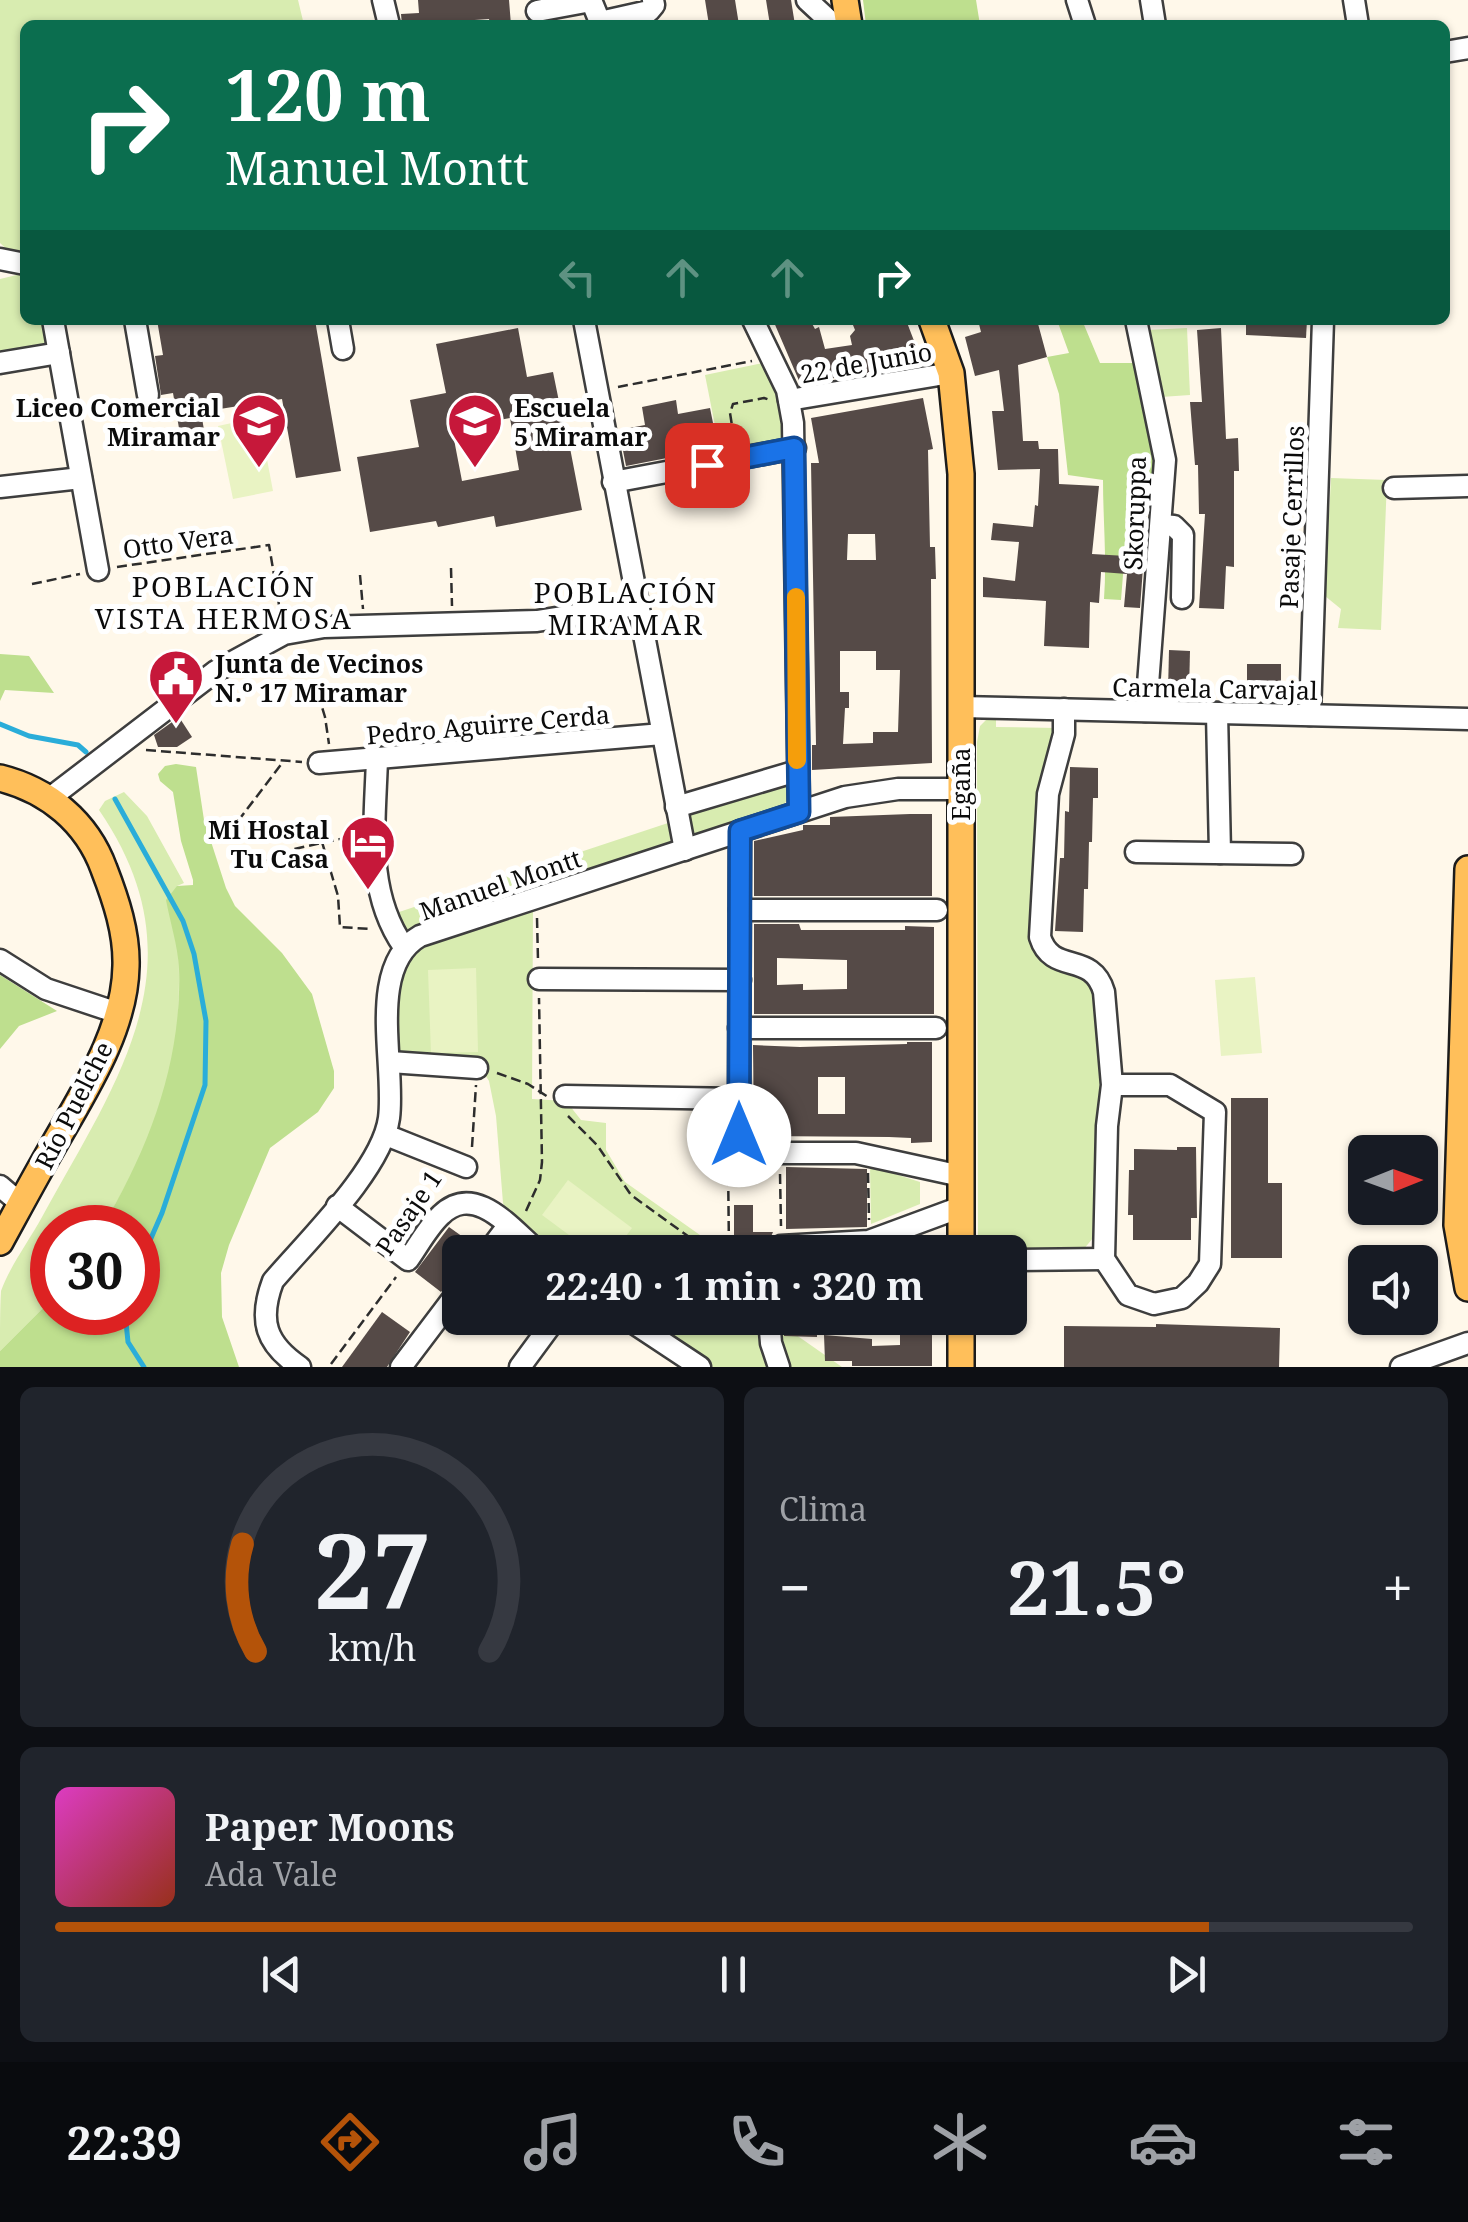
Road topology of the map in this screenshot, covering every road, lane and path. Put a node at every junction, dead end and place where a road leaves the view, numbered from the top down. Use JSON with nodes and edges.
{"nodes":[{"id":1,"x":591,"y":0,"type":"edge"},
{"id":2,"x":653,"y":0,"type":"edge"},
{"id":3,"x":807,"y":0,"type":"edge"},
{"id":4,"x":537,"y":12,"type":"edge"},
{"id":5,"x":609,"y":20,"type":"edge"},
{"id":6,"x":829,"y":20,"type":"edge"},
{"id":7,"x":54,"y":325,"type":"edge"},
{"id":8,"x":136,"y":325,"type":"edge"},
{"id":9,"x":339,"y":325,"type":"edge"},
{"id":10,"x":585,"y":325,"type":"edge"},
{"id":11,"x":756,"y":325,"type":"edge"},
{"id":12,"x":934,"y":325,"type":"edge"},
{"id":13,"x":1137,"y":325,"type":"edge"},
{"id":14,"x":1322,"y":325,"type":"edge"},
{"id":15,"x":343,"y":349,"type":"dead end"},
{"id":16,"x":59,"y":352,"type":"junction"},
{"id":17,"x":772,"y":357,"type":"junction"},
{"id":18,"x":0,"y":363,"type":"edge"},
{"id":19,"x":950,"y":373,"type":"junction"},
{"id":20,"x":597,"y":391,"type":"junction"},
{"id":21,"x":148,"y":394,"type":"dead end"},
{"id":22,"x":782,"y":403,"type":"junction"},
{"id":23,"x":794,"y":448,"type":"junction"},
{"id":24,"x":738,"y":459,"type":"junction"},
{"id":25,"x":81,"y":478,"type":"junction"},
{"id":26,"x":614,"y":482,"type":"junction"},
{"id":27,"x":1468,"y":486,"type":"edge"},
{"id":28,"x":0,"y":487,"type":"edge"},
{"id":29,"x":1394,"y":488,"type":"dead end"},
{"id":30,"x":1161,"y":525,"type":"junction"},
{"id":31,"x":451,"y":568,"type":"dead end"},
{"id":32,"x":98,"y":570,"type":"junction"},
{"id":33,"x":360,"y":575,"type":"dead end"},
{"id":34,"x":32,"y":584,"type":"dead end"},
{"id":35,"x":451,"y":586,"type":"dead end"},
{"id":36,"x":1182,"y":598,"type":"dead end"},
{"id":37,"x":637,"y":605,"type":"junction"},
{"id":38,"x":364,"y":625,"type":"junction"},
{"id":39,"x":291,"y":632,"type":"junction"},
{"id":40,"x":960,"y":706,"type":"junction"},
{"id":41,"x":1064,"y":709,"type":"junction"},
{"id":42,"x":1146,"y":711,"type":"junction"},
{"id":43,"x":1217,"y":713,"type":"junction"},
{"id":44,"x":1310,"y":715,"type":"junction"},
{"id":45,"x":1468,"y":719,"type":"edge"},
{"id":46,"x":662,"y":734,"type":"junction"},
{"id":47,"x":119,"y":748,"type":"junction"},
{"id":48,"x":284,"y":760,"type":"junction"},
{"id":49,"x":377,"y":760,"type":"junction"},
{"id":50,"x":326,"y":763,"type":"junction"},
{"id":51,"x":798,"y":771,"type":"junction"},
{"id":52,"x":0,"y":778,"type":"edge"},
{"id":53,"x":960,"y":790,"type":"junction"},
{"id":54,"x":50,"y":798,"type":"junction"},
{"id":55,"x":676,"y":807,"type":"junction"},
{"id":56,"x":799,"y":812,"type":"junction"},
{"id":57,"x":238,"y":821,"type":"dead end"},
{"id":58,"x":740,"y":831,"type":"junction"},
{"id":59,"x":375,"y":832,"type":"junction"},
{"id":60,"x":322,"y":842,"type":"junction"},
{"id":61,"x":685,"y":850,"type":"junction"},
{"id":62,"x":1136,"y":852,"type":"dead end"},
{"id":63,"x":1220,"y":853,"type":"junction"},
{"id":64,"x":1292,"y":854,"type":"dead end"},
{"id":65,"x":267,"y":861,"type":"dead end"},
{"id":66,"x":1468,"y":870,"type":"edge"},
{"id":67,"x":740,"y":910,"type":"junction"},
{"id":68,"x":937,"y":910,"type":"dead end"},
{"id":69,"x":374,"y":929,"type":"dead end"},
{"id":70,"x":404,"y":947,"type":"junction"},
{"id":71,"x":0,"y":960,"type":"edge"},
{"id":72,"x":539,"y":979,"type":"dead end"},
{"id":73,"x":740,"y":980,"type":"junction"},
{"id":74,"x":118,"y":1014,"type":"junction"},
{"id":75,"x":739,"y":1028,"type":"junction"},
{"id":76,"x":936,"y":1028,"type":"dead end"},
{"id":77,"x":1465,"y":1058,"type":"edge"},
{"id":78,"x":390,"y":1062,"type":"junction"},
{"id":79,"x":477,"y":1068,"type":"junction"},
{"id":80,"x":1112,"y":1085,"type":"junction"},
{"id":81,"x":540,"y":1090,"type":"junction"},
{"id":82,"x":739,"y":1099,"type":"junction"},
{"id":83,"x":559,"y":1102,"type":"junction"},
{"id":84,"x":386,"y":1135,"type":"junction"},
{"id":85,"x":780,"y":1153,"type":"junction"},
{"id":86,"x":728,"y":1157,"type":"dead end"},
{"id":87,"x":868,"y":1162,"type":"dead end"},
{"id":88,"x":466,"y":1167,"type":"joint"},
{"id":89,"x":961,"y":1176,"type":"junction"},
{"id":90,"x":0,"y":1186,"type":"edge"},
{"id":91,"x":21,"y":1204,"type":"junction"},
{"id":92,"x":337,"y":1206,"type":"junction"},
{"id":93,"x":961,"y":1207,"type":"junction"},
{"id":94,"x":869,"y":1228,"type":"dead end"},
{"id":95,"x":510,"y":1229,"type":"junction"},
{"id":96,"x":504,"y":1235,"type":"edge"},
{"id":97,"x":518,"y":1235,"type":"edge"},
{"id":98,"x":687,"y":1235,"type":"edge"},
{"id":99,"x":729,"y":1235,"type":"edge"},
{"id":100,"x":781,"y":1235,"type":"edge"},
{"id":101,"x":885,"y":1235,"type":"edge"},
{"id":102,"x":961,"y":1235,"type":"edge"},
{"id":103,"x":0,"y":1242,"type":"edge"},
{"id":104,"x":408,"y":1260,"type":"junction"},
{"id":105,"x":1027,"y":1260,"type":"edge"},
{"id":106,"x":1104,"y":1260,"type":"junction"},
{"id":107,"x":1468,"y":1288,"type":"edge"},
{"id":108,"x":442,"y":1313,"type":"edge"},
{"id":109,"x":544,"y":1335,"type":"edge"},
{"id":110,"x":652,"y":1335,"type":"edge"},
{"id":111,"x":771,"y":1335,"type":"edge"},
{"id":112,"x":962,"y":1335,"type":"edge"},
{"id":113,"x":1468,"y":1343,"type":"edge"},
{"id":114,"x":331,"y":1364,"type":"dead end"},
{"id":115,"x":300,"y":1367,"type":"edge"},
{"id":116,"x":401,"y":1367,"type":"edge"},
{"id":117,"x":520,"y":1367,"type":"edge"},
{"id":118,"x":700,"y":1367,"type":"edge"},
{"id":119,"x":779,"y":1367,"type":"edge"},
{"id":120,"x":962,"y":1367,"type":"edge"},
{"id":121,"x":1401,"y":1367,"type":"edge"}],
"edges":[{"from":1,"to":4,"type":"street"},
{"from":2,"to":5,"type":"street"},
{"from":3,"to":6,"type":"street"},
{"from":7,"to":16,"type":"street"},
{"from":8,"to":21,"type":"street"},
{"from":9,"to":15,"type":"street"},
{"from":10,"to":20,"type":"street"},
{"from":11,"to":17,"type":"street"},
{"from":12,"to":19,"type":"main road","name":"Egaña"},
{"from":13,"to":30,"type":"street","name":"Skoruppa"},
{"from":14,"to":44,"type":"street","name":"Pasaje Cerrillos"},
{"from":16,"to":18,"type":"street"},
{"from":16,"to":25,"type":"street"},
{"from":17,"to":20,"type":"path"},
{"from":17,"to":22,"type":"street"},
{"from":19,"to":22,"type":"street","name":"22 de Junio"},
{"from":19,"to":40,"type":"main road","name":"Egaña"},
{"from":20,"to":26,"type":"street"},
{"from":22,"to":23,"type":"street"},
{"from":22,"to":24,"type":"path"},
{"from":23,"to":24,"type":"street"},
{"from":23,"to":51,"type":"street"},
{"from":24,"to":26,"type":"street"},
{"from":25,"to":28,"type":"street"},
{"from":25,"to":32,"type":"street"},
{"from":26,"to":37,"type":"street"},
{"from":27,"to":29,"type":"street"},
{"from":30,"to":36,"type":"street"},
{"from":30,"to":42,"type":"street","name":"Skoruppa"},
{"from":31,"to":35,"type":"path"},
{"from":32,"to":34,"type":"path","name":"Otto Vera"},
{"from":32,"to":39,"type":"path","name":"Otto Vera"},
{"from":33,"to":38,"type":"path"},
{"from":37,"to":38,"type":"street"},
{"from":37,"to":46,"type":"street"},
{"from":38,"to":39,"type":"street"},
{"from":39,"to":47,"type":"street"},
{"from":39,"to":50,"type":"path"},
{"from":40,"to":41,"type":"street","name":"Carmela Carvajal"},
{"from":40,"to":53,"type":"main road","name":"Egaña"},
{"from":41,"to":42,"type":"street","name":"Carmela Carvajal"},
{"from":41,"to":80,"type":"street"},
{"from":42,"to":43,"type":"street","name":"Carmela Carvajal"},
{"from":43,"to":44,"type":"street","name":"Carmela Carvajal"},
{"from":43,"to":63,"type":"street"},
{"from":44,"to":45,"type":"street","name":"Carmela Carvajal"},
{"from":46,"to":49,"type":"street","name":"Pedro Aguirre Cerda"},
{"from":46,"to":55,"type":"street"},
{"from":47,"to":48,"type":"path"},
{"from":47,"to":54,"type":"street"},
{"from":48,"to":50,"type":"path"},
{"from":48,"to":57,"type":"path"},
{"from":49,"to":50,"type":"street","name":"Pedro Aguirre Cerda"},
{"from":49,"to":59,"type":"street"},
{"from":51,"to":55,"type":"street"},
{"from":51,"to":56,"type":"street"},
{"from":52,"to":54,"type":"main road","name":"Río Puelche"},
{"from":53,"to":56,"type":"street","name":"Manuel Montt"},
{"from":53,"to":89,"type":"main road","name":"Egaña"},
{"from":54,"to":74,"type":"main road","name":"Río Puelche"},
{"from":55,"to":61,"type":"street"},
{"from":56,"to":58,"type":"street","name":"Manuel Montt"},
{"from":58,"to":61,"type":"street","name":"Manuel Montt"},
{"from":58,"to":67,"type":"street"},
{"from":59,"to":60,"type":"path"},
{"from":59,"to":70,"type":"street"},
{"from":60,"to":65,"type":"path"},
{"from":60,"to":69,"type":"path"},
{"from":61,"to":70,"type":"street","name":"Manuel Montt"},
{"from":62,"to":63,"type":"street"},
{"from":63,"to":64,"type":"street"},
{"from":66,"to":77,"type":"main road"},
{"from":67,"to":68,"type":"street"},
{"from":67,"to":73,"type":"street"},
{"from":70,"to":78,"type":"street","name":"Manuel Montt"},
{"from":71,"to":74,"type":"street"},
{"from":72,"to":73,"type":"street"},
{"from":73,"to":75,"type":"street"},
{"from":74,"to":91,"type":"main road","name":"Río Puelche"},
{"from":75,"to":76,"type":"street"},
{"from":75,"to":82,"type":"street"},
{"from":77,"to":107,"type":"main road"},
{"from":78,"to":79,"type":"street"},
{"from":78,"to":84,"type":"street","name":"Manuel Montt"},
{"from":79,"to":81,"type":"path"},
{"from":79,"to":88,"type":"path","name":"Pasaje 1"},
{"from":80,"to":106,"type":"street"},
{"from":80,"to":106,"type":"street"},
{"from":81,"to":83,"type":"path"},
{"from":81,"to":95,"type":"path"},
{"from":82,"to":83,"type":"street"},
{"from":82,"to":85,"type":"street"},
{"from":83,"to":98,"type":"path"},
{"from":84,"to":88,"type":"street"},
{"from":84,"to":92,"type":"street","name":"Manuel Montt"},
{"from":85,"to":89,"type":"street"},
{"from":85,"to":100,"type":"path"},
{"from":86,"to":99,"type":"path"},
{"from":87,"to":94,"type":"path"},
{"from":89,"to":93,"type":"main road","name":"Egaña"},
{"from":90,"to":91,"type":"street"},
{"from":91,"to":103,"type":"main road","name":"Río Puelche"},
{"from":92,"to":104,"type":"street"},
{"from":92,"to":115,"type":"street","name":"Manuel Montt"},
{"from":93,"to":101,"type":"street"},
{"from":93,"to":102,"type":"main road","name":"Egaña"},
{"from":95,"to":96,"type":"street"},
{"from":95,"to":97,"type":"street"},
{"from":95,"to":104,"type":"street","name":"Pasaje 1"},
{"from":104,"to":114,"type":"path","name":"Pasaje 1"},
{"from":105,"to":106,"type":"street"},
{"from":108,"to":116,"type":"street"},
{"from":109,"to":117,"type":"street"},
{"from":110,"to":118,"type":"street"},
{"from":111,"to":119,"type":"street"},
{"from":112,"to":120,"type":"main road"},
{"from":113,"to":121,"type":"street"}]}
